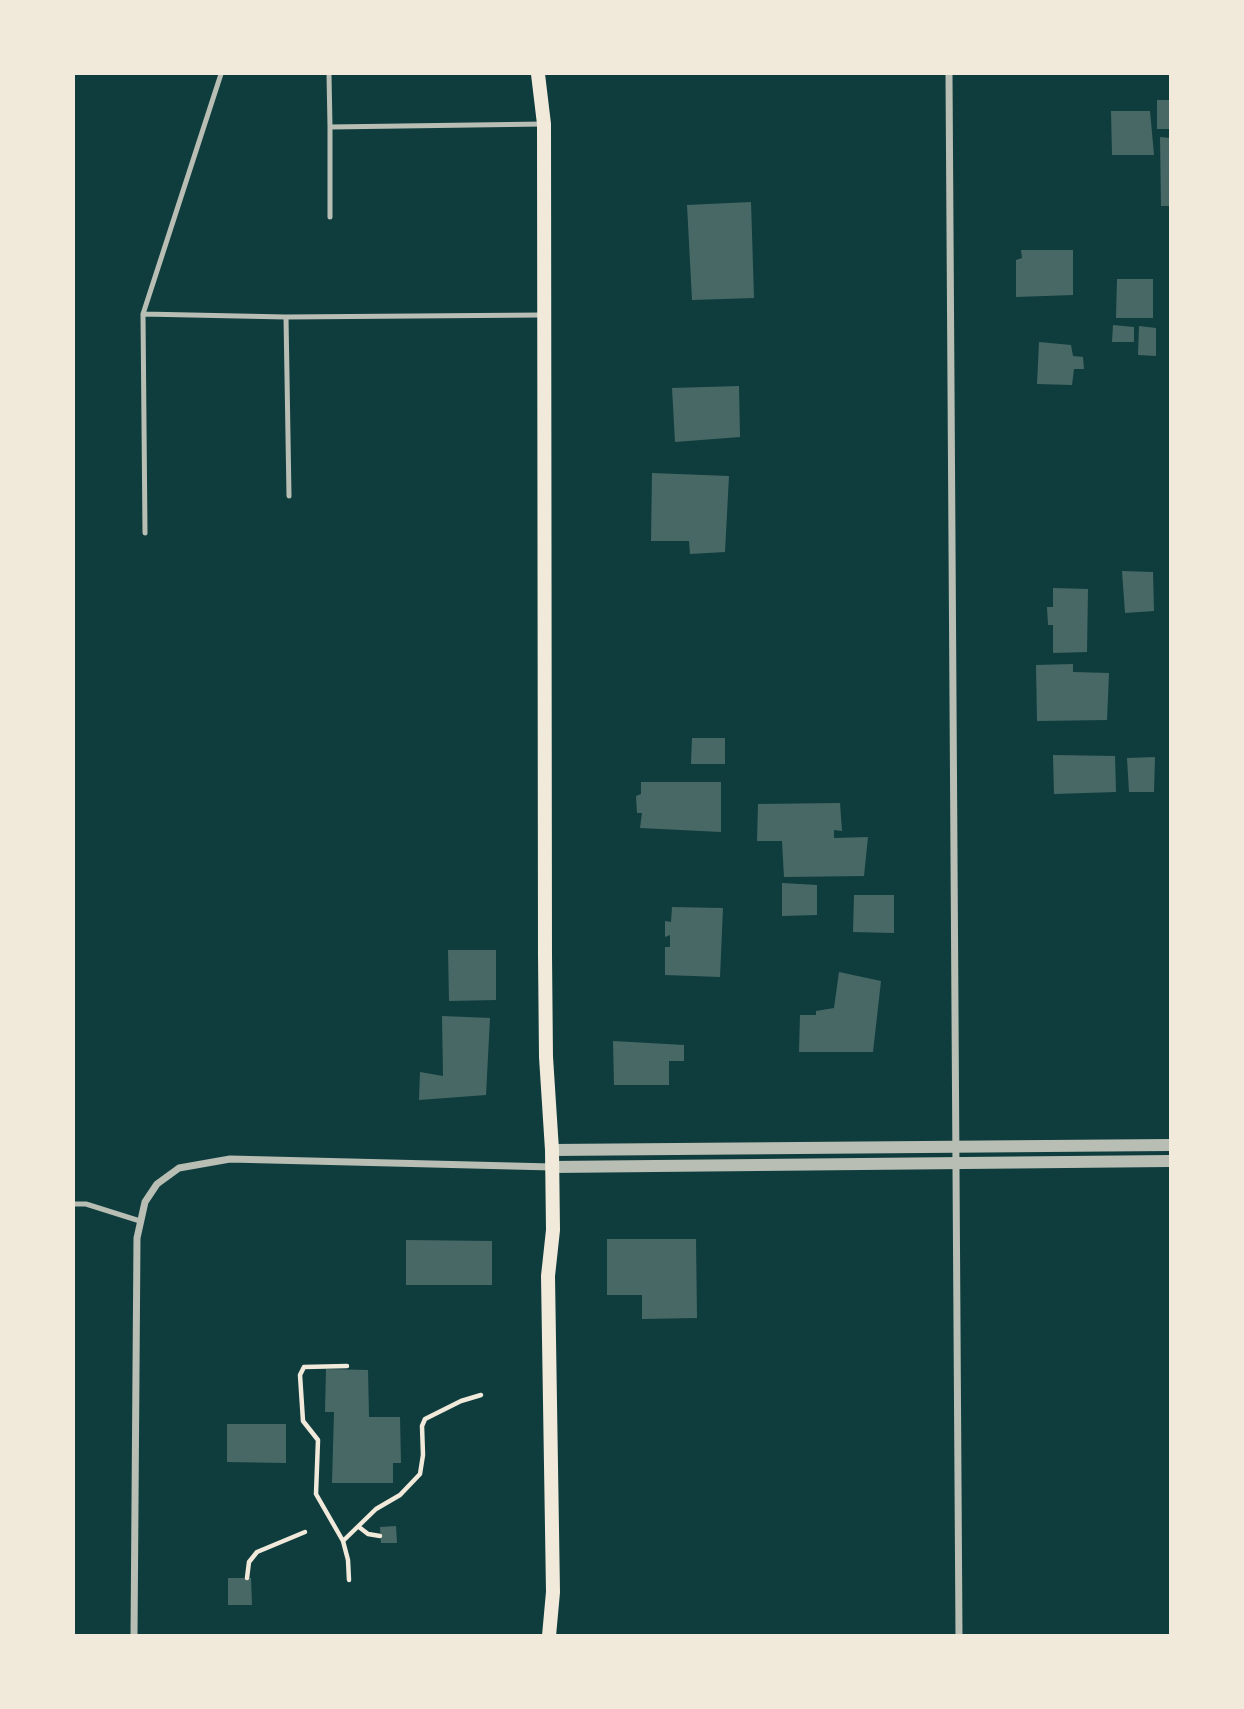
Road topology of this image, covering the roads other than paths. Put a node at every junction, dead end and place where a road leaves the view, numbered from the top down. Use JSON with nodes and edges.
{"nodes":[{"id":1,"x":221,"y":74,"type":"edge"},
{"id":2,"x":329,"y":74,"type":"edge"},
{"id":3,"x":538,"y":74,"type":"edge"},
{"id":4,"x":950,"y":74,"type":"edge"},
{"id":5,"x":544,"y":124,"type":"junction"},
{"id":6,"x":330,"y":127,"type":"junction"},
{"id":7,"x":330,"y":217,"type":"dead end"},
{"id":8,"x":143,"y":314,"type":"junction"},
{"id":9,"x":545,"y":314,"type":"junction"},
{"id":10,"x":286,"y":317,"type":"junction"},
{"id":11,"x":289,"y":496,"type":"dead end"},
{"id":12,"x":145,"y":533,"type":"dead end"},
{"id":13,"x":1171,"y":1145,"type":"edge"},
{"id":14,"x":956,"y":1146,"type":"junction"},
{"id":15,"x":552,"y":1150,"type":"junction"},
{"id":16,"x":1171,"y":1161,"type":"edge"},
{"id":17,"x":956,"y":1163,"type":"junction"},
{"id":18,"x":552,"y":1167,"type":"junction"},
{"id":19,"x":74,"y":1204,"type":"edge"},
{"id":20,"x":140,"y":1221,"type":"junction"},
{"id":21,"x":134,"y":1636,"type":"edge"},
{"id":22,"x":549,"y":1636,"type":"edge"},
{"id":23,"x":959,"y":1636,"type":"edge"}],
"edges":[{"from":1,"to":8,"type":"lane"},
{"from":2,"to":6,"type":"lane"},
{"from":3,"to":5,"type":"main road"},
{"from":4,"to":14,"type":"street"},
{"from":5,"to":6,"type":"lane"},
{"from":5,"to":9,"type":"main road"},
{"from":6,"to":7,"type":"lane"},
{"from":8,"to":10,"type":"lane"},
{"from":8,"to":12,"type":"lane"},
{"from":9,"to":10,"type":"lane"},
{"from":9,"to":15,"type":"main road"},
{"from":10,"to":11,"type":"lane"},
{"from":13,"to":14,"type":"street"},
{"from":14,"to":15,"type":"street"},
{"from":14,"to":17,"type":"street"},
{"from":15,"to":18,"type":"main road"},
{"from":16,"to":17,"type":"street"},
{"from":17,"to":18,"type":"street"},
{"from":17,"to":23,"type":"street"},
{"from":18,"to":20,"type":"street"},
{"from":18,"to":22,"type":"main road"},
{"from":19,"to":20,"type":"lane"},
{"from":20,"to":21,"type":"street"}]}
